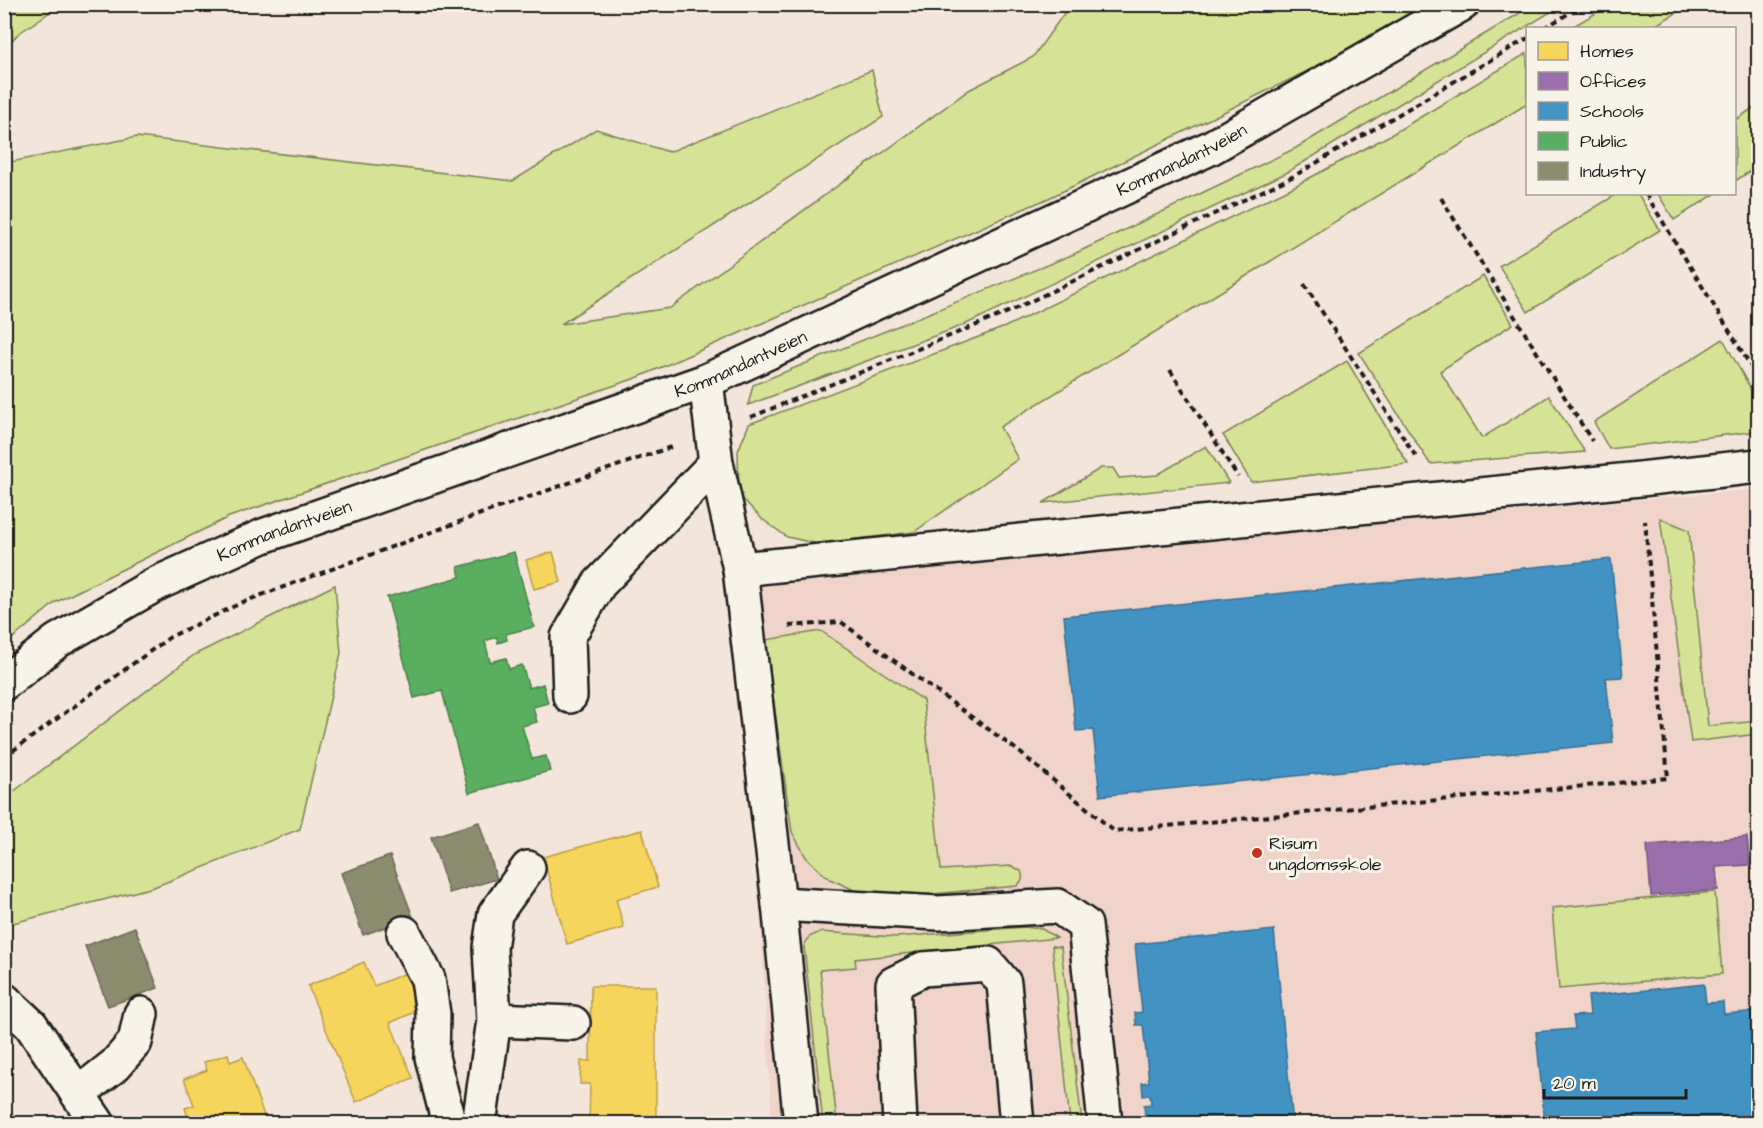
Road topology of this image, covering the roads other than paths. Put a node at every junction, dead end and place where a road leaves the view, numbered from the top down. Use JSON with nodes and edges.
{"nodes":[{"id":1,"x":1462,"y":4,"type":"edge"},
{"id":2,"x":706,"y":381,"type":"junction"},
{"id":3,"x":716,"y":463,"type":"junction"},
{"id":4,"x":1758,"y":466,"type":"edge"},
{"id":5,"x":740,"y":569,"type":"junction"},
{"id":6,"x":4,"y":683,"type":"edge"},
{"id":7,"x":570,"y":696,"type":"dead end"},
{"id":8,"x":528,"y":868,"type":"dead end"},
{"id":9,"x":779,"y":904,"type":"junction"},
{"id":10,"x":404,"y":933,"type":"dead end"},
{"id":11,"x":4,"y":1000,"type":"edge"},
{"id":12,"x":141,"y":1014,"type":"dead end"},
{"id":13,"x":494,"y":1020,"type":"junction"},
{"id":14,"x":573,"y":1023,"type":"dead end"},
{"id":15,"x":78,"y":1094,"type":"junction"},
{"id":16,"x":98,"y":1124,"type":"edge"},
{"id":17,"x":449,"y":1124,"type":"edge"},
{"id":18,"x":478,"y":1124,"type":"edge"},
{"id":19,"x":801,"y":1124,"type":"edge"},
{"id":20,"x":900,"y":1124,"type":"edge"},
{"id":21,"x":1017,"y":1124,"type":"edge"},
{"id":22,"x":1105,"y":1124,"type":"edge"}],
"edges":[{"from":1,"to":2,"type":"street","name":"Kommandantveien"},
{"from":2,"to":3,"type":"street"},
{"from":2,"to":6,"type":"street","name":"Kommandantveien"},
{"from":3,"to":5,"type":"street"},
{"from":3,"to":7,"type":"street"},
{"from":4,"to":5,"type":"street"},
{"from":5,"to":9,"type":"street"},
{"from":8,"to":13,"type":"street"},
{"from":9,"to":19,"type":"street"},
{"from":9,"to":22,"type":"street"},
{"from":10,"to":17,"type":"street"},
{"from":11,"to":15,"type":"street"},
{"from":12,"to":15,"type":"street"},
{"from":13,"to":14,"type":"street"},
{"from":13,"to":18,"type":"street"},
{"from":15,"to":16,"type":"street"},
{"from":20,"to":21,"type":"street"}]}
